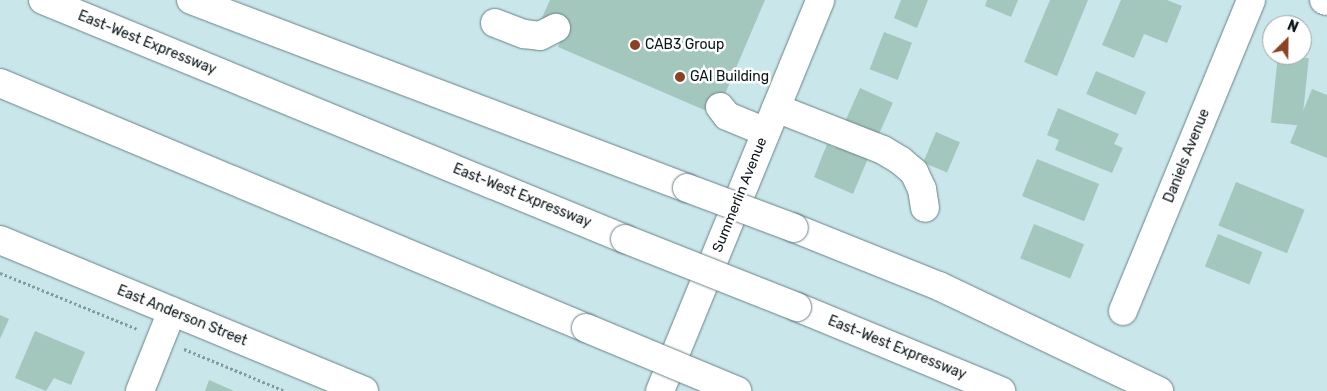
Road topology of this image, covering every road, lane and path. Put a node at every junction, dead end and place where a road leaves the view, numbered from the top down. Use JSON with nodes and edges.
{"nodes":[{"id":1,"x":43,"y":0,"type":"edge"},
{"id":2,"x":191,"y":0,"type":"edge"},
{"id":3,"x":820,"y":0,"type":"edge"},
{"id":4,"x":1251,"y":0,"type":"edge"},
{"id":5,"x":495,"y":23,"type":"dead end"},
{"id":6,"x":556,"y":28,"type":"dead end"},
{"id":7,"x":0,"y":82,"type":"edge"},
{"id":8,"x":723,"y":111,"type":"dead end"},
{"id":9,"x":771,"y":120,"type":"junction"},
{"id":10,"x":925,"y":208,"type":"dead end"},
{"id":11,"x":0,"y":240,"type":"edge"},
{"id":12,"x":0,"y":273,"type":"edge"},
{"id":13,"x":1123,"y":311,"type":"dead end"},
{"id":14,"x":172,"y":312,"type":"junction"},
{"id":15,"x":144,"y":332,"type":"dead end"},
{"id":16,"x":176,"y":346,"type":"dead end"},
{"id":17,"x":140,"y":391,"type":"edge"},
{"id":18,"x":285,"y":391,"type":"edge"},
{"id":19,"x":364,"y":391,"type":"edge"},
{"id":20,"x":660,"y":391,"type":"edge"},
{"id":21,"x":737,"y":391,"type":"edge"},
{"id":22,"x":1001,"y":391,"type":"edge"},
{"id":23,"x":1159,"y":391,"type":"edge"}],
"edges":[{"from":1,"to":22,"type":"main road","name":"East-West Expressway","bridge":true},
{"from":2,"to":23,"type":"main road","bridge":true},
{"from":3,"to":9,"type":"main road","name":"Summerlin Avenue"},
{"from":4,"to":13,"type":"main road","name":"Daniels Avenue"},
{"from":5,"to":6,"type":"main road"},
{"from":7,"to":21,"type":"main road","bridge":true},
{"from":8,"to":9,"type":"main road"},
{"from":9,"to":10,"type":"main road"},
{"from":9,"to":20,"type":"main road","name":"Summerlin Avenue"},
{"from":11,"to":14,"type":"main road","name":"East Anderson Street"},
{"from":12,"to":15,"type":"path"},
{"from":14,"to":17,"type":"main road"},
{"from":14,"to":19,"type":"main road","name":"East Anderson Street"},
{"from":16,"to":18,"type":"path"}]}
